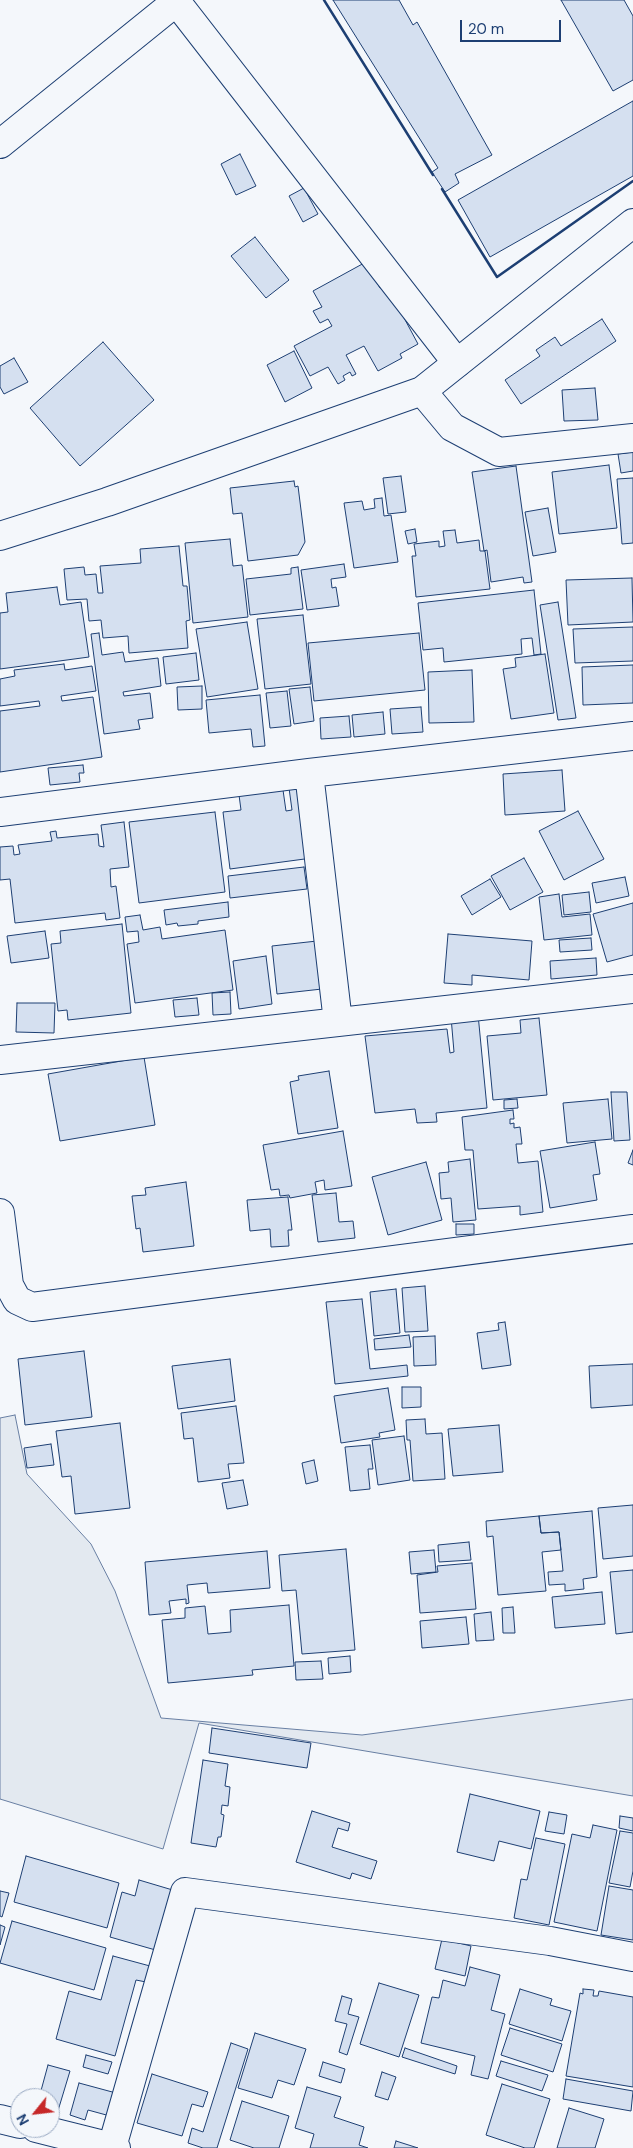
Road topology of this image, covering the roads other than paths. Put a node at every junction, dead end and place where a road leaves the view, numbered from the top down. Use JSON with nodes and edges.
{"nodes":[{"id":1,"x":176,"y":1,"type":"edge"},
{"id":2,"x":0,"y":144,"type":"edge"},
{"id":3,"x":633,"y":223,"type":"edge"},
{"id":4,"x":457,"y":364,"type":"junction"},
{"id":5,"x":422,"y":391,"type":"junction"},
{"id":6,"x":633,"y":438,"type":"edge"},
{"id":7,"x":0,"y":536,"type":"edge"},
{"id":8,"x":633,"y":736,"type":"edge"},
{"id":9,"x":309,"y":773,"type":"junction"},
{"id":10,"x":0,"y":812,"type":"edge"},
{"id":11,"x":633,"y":989,"type":"edge"},
{"id":12,"x":338,"y":1022,"type":"junction"},
{"id":13,"x":0,"y":1060,"type":"edge"},
{"id":14,"x":0,"y":1213,"type":"edge"},
{"id":15,"x":633,"y":1229,"type":"edge"},
{"id":16,"x":2,"y":1246,"type":"edge"},
{"id":17,"x":633,"y":1957,"type":"edge"},
{"id":18,"x":60,"y":2134,"type":"edge"},
{"id":19,"x":114,"y":2148,"type":"edge"}],
"edges":[{"from":1,"to":2,"type":"street"},
{"from":1,"to":4,"type":"street"},
{"from":3,"to":4,"type":"street"},
{"from":4,"to":5,"type":"street"},
{"from":5,"to":6,"type":"street"},
{"from":5,"to":7,"type":"street"},
{"from":8,"to":9,"type":"street"},
{"from":9,"to":10,"type":"street"},
{"from":9,"to":12,"type":"street"},
{"from":11,"to":12,"type":"street"},
{"from":12,"to":13,"type":"street"},
{"from":14,"to":16,"type":"street"},
{"from":15,"to":16,"type":"street"},
{"from":17,"to":19,"type":"street"},
{"from":18,"to":19,"type":"street"}]}
